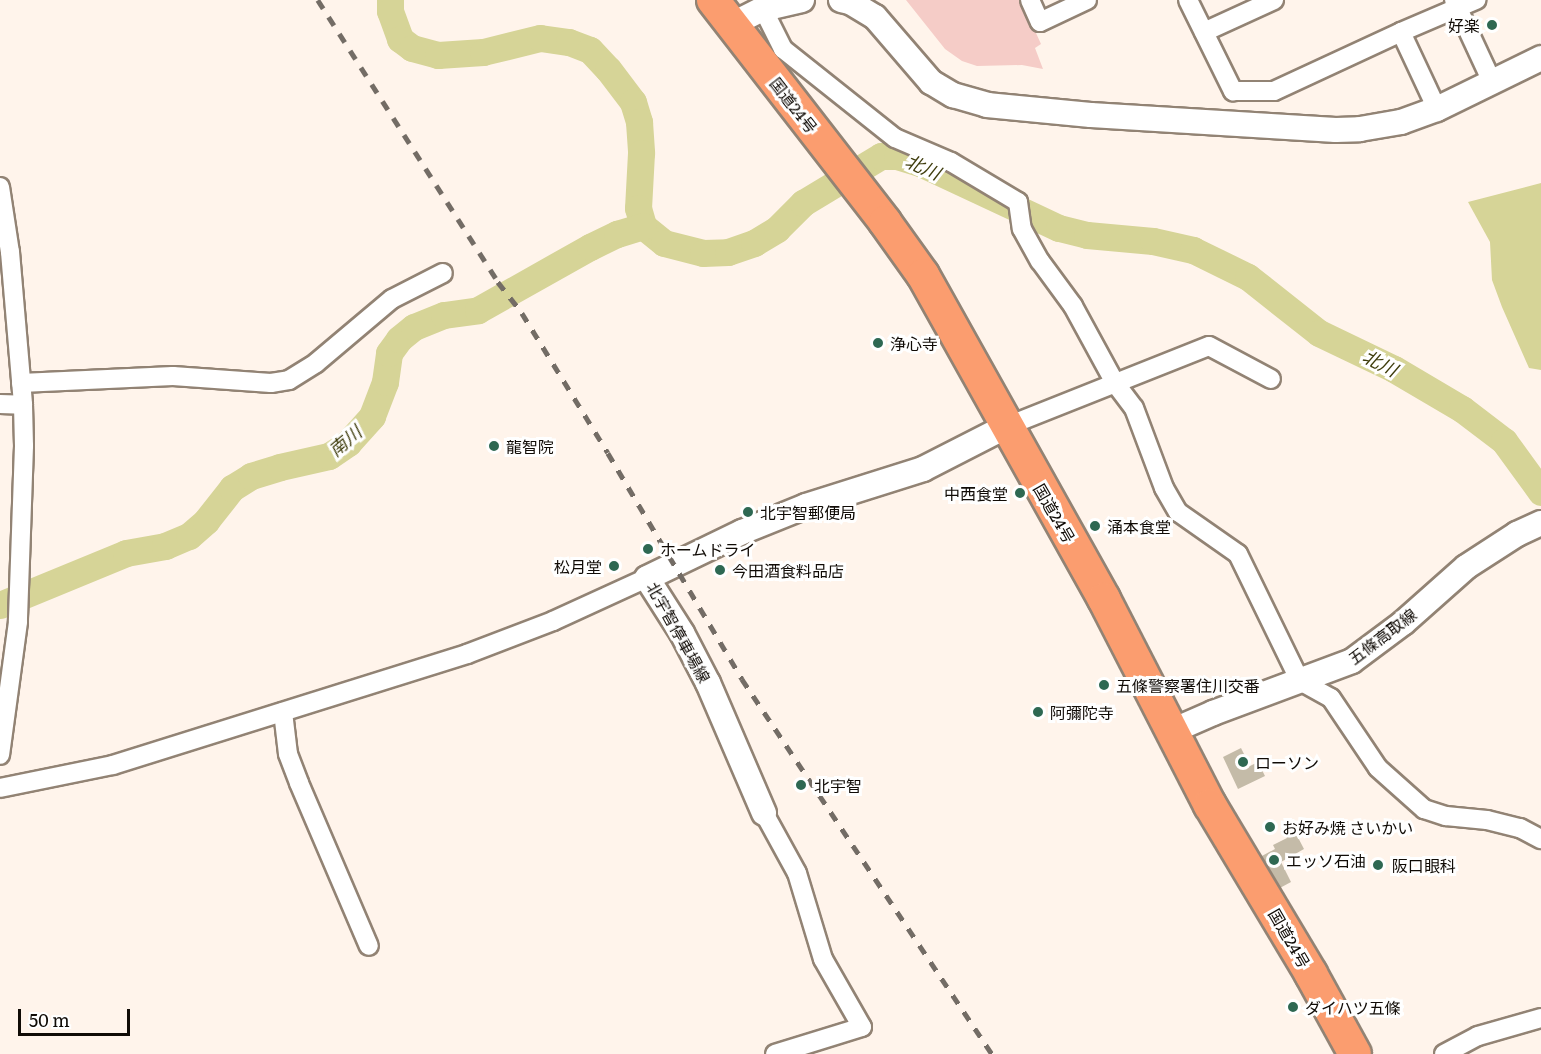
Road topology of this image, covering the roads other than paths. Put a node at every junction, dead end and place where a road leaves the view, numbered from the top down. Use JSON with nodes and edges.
{"nodes":[{"id":1,"x":713,"y":0,"type":"edge"},
{"id":2,"x":802,"y":0,"type":"edge"},
{"id":3,"x":841,"y":0,"type":"edge"},
{"id":4,"x":1030,"y":0,"type":"edge"},
{"id":5,"x":1087,"y":0,"type":"edge"},
{"id":6,"x":1188,"y":0,"type":"edge"},
{"id":7,"x":1274,"y":0,"type":"edge"},
{"id":8,"x":1476,"y":0,"type":"edge"},
{"id":9,"x":761,"y":4,"type":"edge"},
{"id":10,"x":1456,"y":4,"type":"edge"},
{"id":11,"x":731,"y":25,"type":"junction"},
{"id":12,"x":1204,"y":32,"type":"junction"},
{"id":13,"x":1401,"y":33,"type":"junction"},
{"id":14,"x":1541,"y":58,"type":"edge"},
{"id":15,"x":1492,"y":82,"type":"junction"},
{"id":16,"x":1437,"y":109,"type":"junction"},
{"id":17,"x":0,"y":187,"type":"edge"},
{"id":18,"x":443,"y":273,"type":"dead end"},
{"id":19,"x":1271,"y":379,"type":"dead end"},
{"id":20,"x":21,"y":383,"type":"junction"},
{"id":21,"x":1115,"y":383,"type":"junction"},
{"id":22,"x":0,"y":404,"type":"edge"},
{"id":23,"x":23,"y":405,"type":"junction"},
{"id":24,"x":1005,"y":427,"type":"junction"},
{"id":25,"x":1540,"y":524,"type":"edge"},
{"id":26,"x":647,"y":578,"type":"junction"},
{"id":27,"x":1300,"y":681,"type":"junction"},
{"id":28,"x":283,"y":712,"type":"junction"},
{"id":29,"x":1172,"y":731,"type":"junction"},
{"id":30,"x":0,"y":754,"type":"edge"},
{"id":31,"x":0,"y":788,"type":"edge"},
{"id":32,"x":764,"y":813,"type":"joint"},
{"id":33,"x":1541,"y":839,"type":"edge"},
{"id":34,"x":369,"y":946,"type":"dead end"},
{"id":35,"x":1541,"y":1018,"type":"edge"},
{"id":36,"x":775,"y":1054,"type":"edge"},
{"id":37,"x":1355,"y":1054,"type":"edge"},
{"id":38,"x":1444,"y":1054,"type":"edge"}],
"edges":[{"from":1,"to":11,"type":"highway","name":"国道24号"},
{"from":2,"to":9,"type":"main road"},
{"from":3,"to":16,"type":"main road"},
{"from":4,"to":5,"type":"street"},
{"from":6,"to":12,"type":"street"},
{"from":7,"to":12,"type":"street"},
{"from":8,"to":10,"type":"street"},
{"from":9,"to":11,"type":"main road"},
{"from":9,"to":21,"type":"street"},
{"from":10,"to":13,"type":"street"},
{"from":10,"to":15,"type":"street"},
{"from":11,"to":24,"type":"highway","name":"国道24号"},
{"from":12,"to":13,"type":"street"},
{"from":13,"to":16,"type":"street"},
{"from":14,"to":15,"type":"main road"},
{"from":15,"to":16,"type":"main road"},
{"from":17,"to":20,"type":"street"},
{"from":18,"to":20,"type":"street"},
{"from":19,"to":21,"type":"street"},
{"from":20,"to":23,"type":"street"},
{"from":21,"to":24,"type":"street"},
{"from":21,"to":27,"type":"street"},
{"from":22,"to":23,"type":"street"},
{"from":23,"to":30,"type":"street"},
{"from":24,"to":26,"type":"main road","name":"北宇智停車場線"},
{"from":24,"to":29,"type":"highway","name":"国道24号"},
{"from":25,"to":27,"type":"main road","name":"五條高取線"},
{"from":26,"to":28,"type":"street"},
{"from":26,"to":32,"type":"main road","name":"北宇智停車場線"},
{"from":27,"to":29,"type":"main road","name":"五條高取線"},
{"from":27,"to":33,"type":"street"},
{"from":28,"to":31,"type":"street"},
{"from":28,"to":34,"type":"street"},
{"from":29,"to":37,"type":"highway","name":"国道24号"},
{"from":32,"to":36,"type":"street"},
{"from":35,"to":38,"type":"street"}]}
